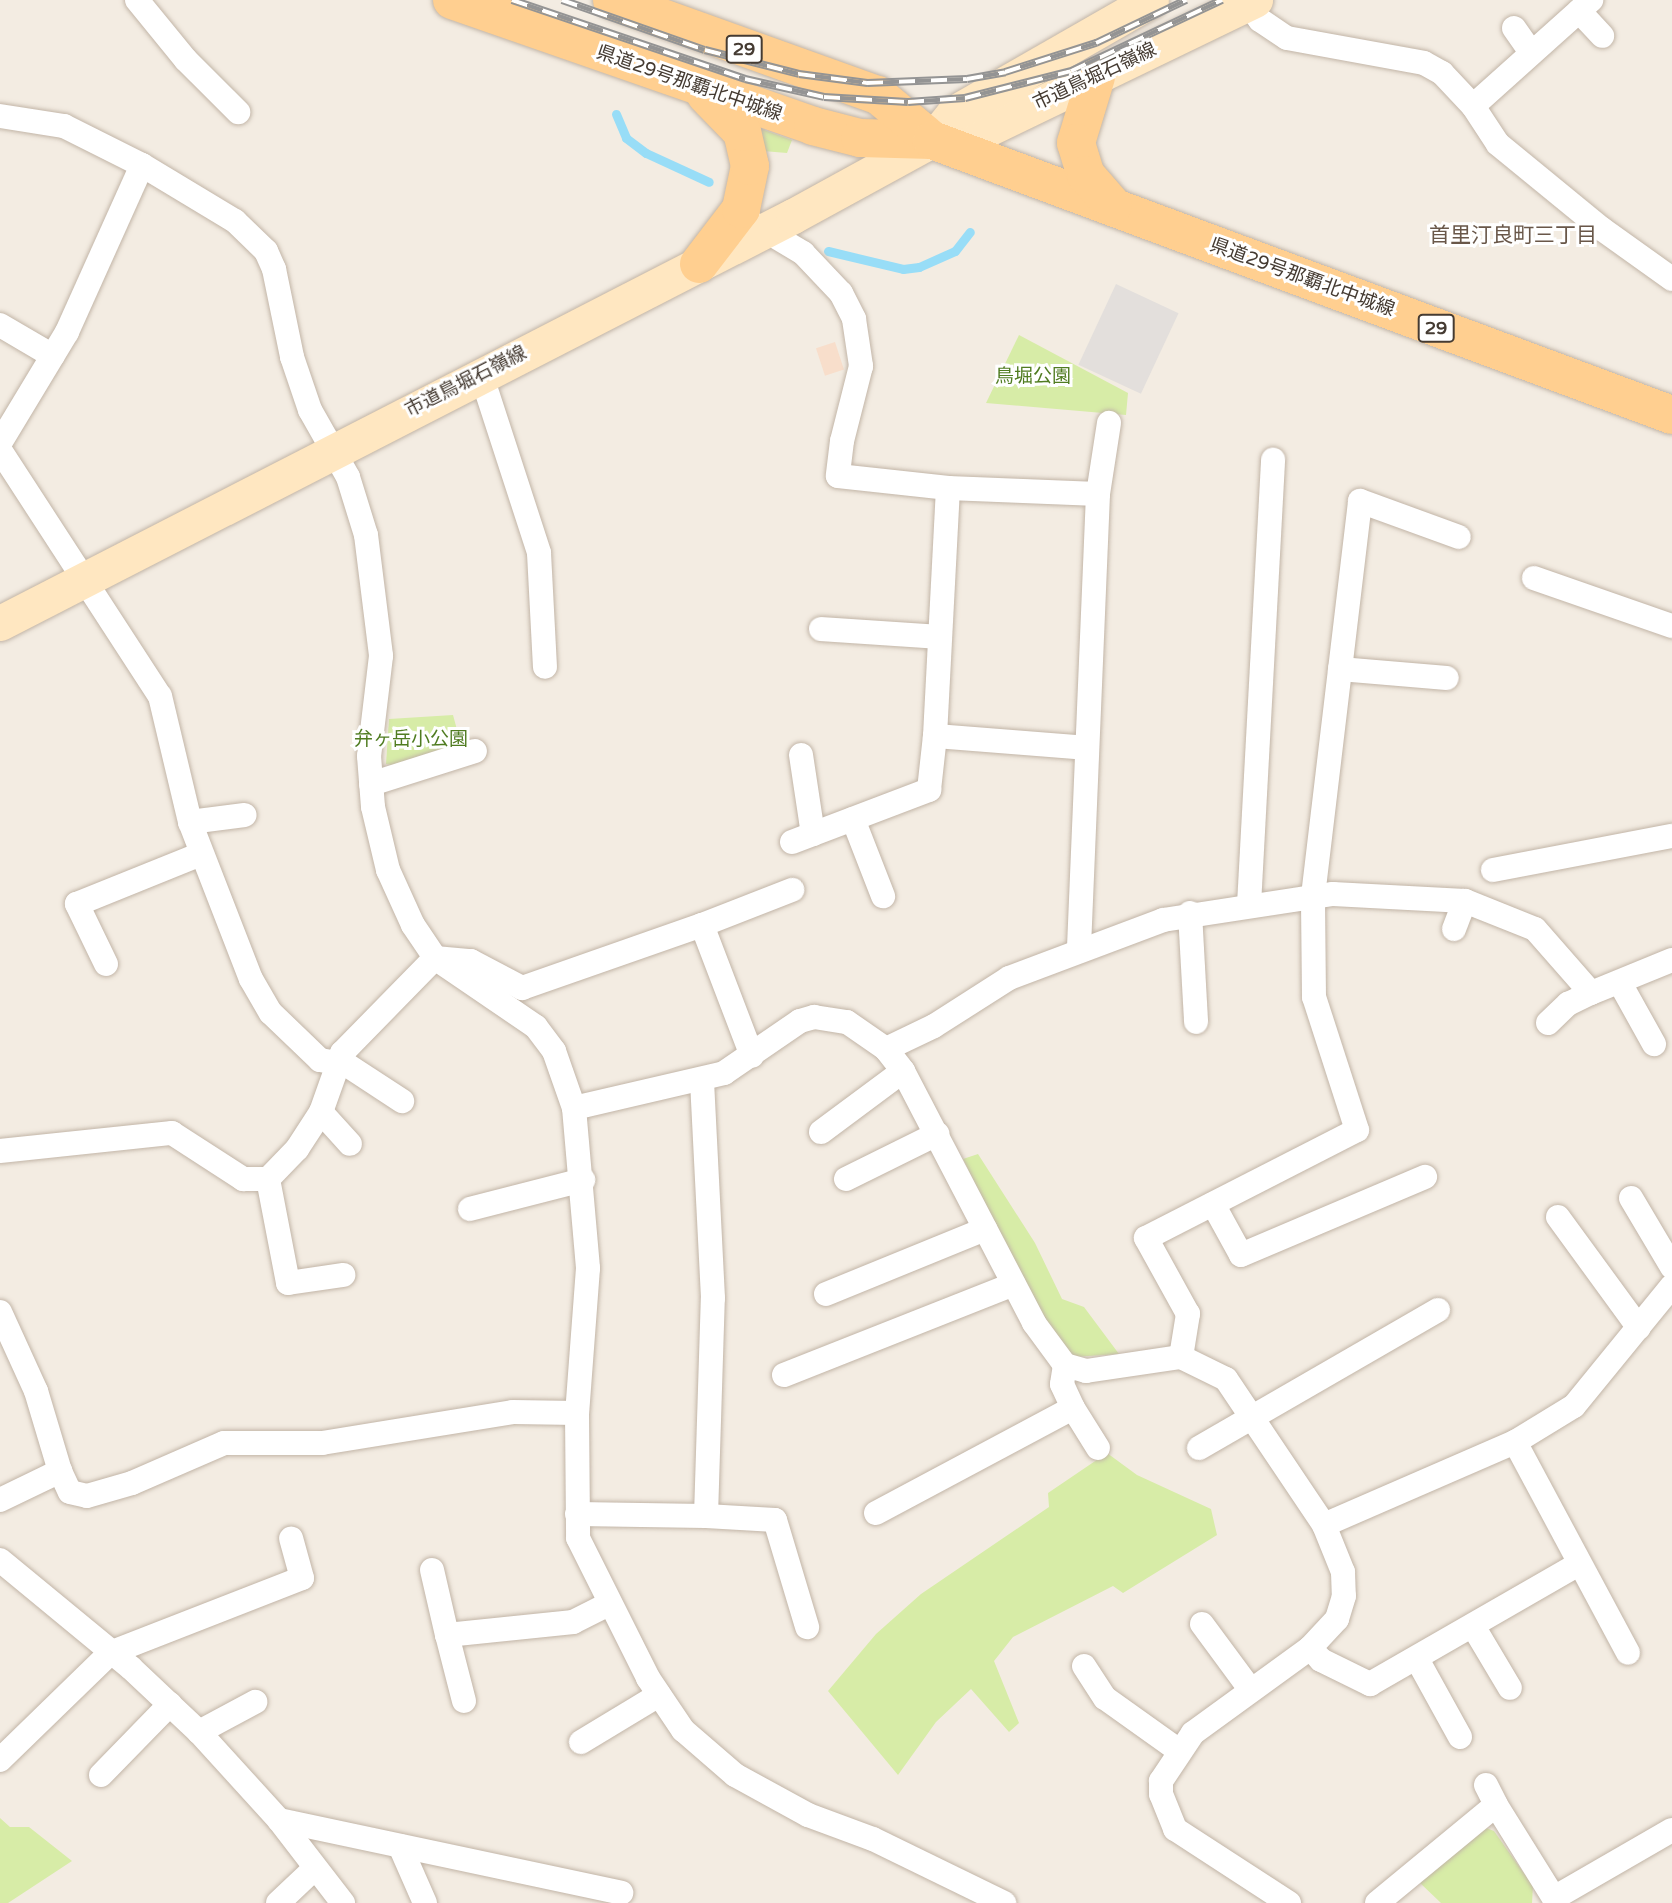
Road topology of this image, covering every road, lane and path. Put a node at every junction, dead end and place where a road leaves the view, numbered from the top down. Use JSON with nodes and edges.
{"nodes":[{"id":1,"x":137,"y":0,"type":"edge"},
{"id":2,"x":452,"y":0,"type":"edge"},
{"id":3,"x":612,"y":0,"type":"edge"},
{"id":4,"x":1145,"y":1,"type":"edge"},
{"id":5,"x":1252,"y":2,"type":"edge"},
{"id":6,"x":1585,"y":6,"type":"edge"},
{"id":7,"x":1514,"y":28,"type":"dead end"},
{"id":8,"x":1602,"y":36,"type":"dead end"},
{"id":9,"x":1531,"y":52,"type":"junction"},
{"id":10,"x":1096,"y":77,"type":"junction"},
{"id":11,"x":692,"y":85,"type":"junction"},
{"id":12,"x":1473,"y":106,"type":"junction"},
{"id":13,"x":238,"y":112,"type":"dead end"},
{"id":14,"x":0,"y":116,"type":"edge"},
{"id":15,"x":932,"y":141,"type":"junction"},
{"id":16,"x":142,"y":164,"type":"junction"},
{"id":17,"x":1113,"y":206,"type":"junction"},
{"id":18,"x":751,"y":220,"type":"junction"},
{"id":19,"x":699,"y":264,"type":"joint"},
{"id":20,"x":1672,"y":279,"type":"edge"},
{"id":21,"x":0,"y":325,"type":"edge"},
{"id":22,"x":53,"y":356,"type":"junction"},
{"id":23,"x":481,"y":374,"type":"junction"},
{"id":24,"x":1672,"y":415,"type":"edge"},
{"id":25,"x":1109,"y":423,"type":"dead end"},
{"id":26,"x":0,"y":443,"type":"edge"},
{"id":27,"x":0,"y":450,"type":"edge"},
{"id":28,"x":334,"y":450,"type":"junction"},
{"id":29,"x":1273,"y":460,"type":"dead end"},
{"id":30,"x":948,"y":488,"type":"junction"},
{"id":31,"x":1098,"y":494,"type":"junction"},
{"id":32,"x":1460,"y":537,"type":"dead end"},
{"id":33,"x":1534,"y":578,"type":"dead end"},
{"id":34,"x":84,"y":579,"type":"junction"},
{"id":35,"x":0,"y":622,"type":"edge"},
{"id":36,"x":1672,"y":626,"type":"edge"},
{"id":37,"x":821,"y":629,"type":"dead end"},
{"id":38,"x":940,"y":637,"type":"junction"},
{"id":39,"x":545,"y":667,"type":"dead end"},
{"id":40,"x":1340,"y":669,"type":"junction"},
{"id":41,"x":1447,"y":678,"type":"dead end"},
{"id":42,"x":935,"y":736,"type":"junction"},
{"id":43,"x":1087,"y":748,"type":"junction"},
{"id":44,"x":475,"y":751,"type":"dead end"},
{"id":45,"x":802,"y":755,"type":"dead end"},
{"id":46,"x":371,"y":784,"type":"junction"},
{"id":47,"x":245,"y":815,"type":"dead end"},
{"id":48,"x":853,"y":819,"type":"junction"},
{"id":49,"x":190,"y":822,"type":"junction"},
{"id":50,"x":1672,"y":836,"type":"edge"},
{"id":51,"x":201,"y":853,"type":"junction"},
{"id":52,"x":1493,"y":870,"type":"dead end"},
{"id":53,"x":792,"y":890,"type":"dead end"},
{"id":54,"x":883,"y":896,"type":"dead end"},
{"id":55,"x":1313,"y":896,"type":"junction"},
{"id":56,"x":1465,"y":901,"type":"junction"},
{"id":57,"x":1249,"y":905,"type":"junction"},
{"id":58,"x":1190,"y":914,"type":"junction"},
{"id":59,"x":702,"y":925,"type":"junction"},
{"id":60,"x":1454,"y":929,"type":"dead end"},
{"id":61,"x":1079,"y":950,"type":"junction"},
{"id":62,"x":435,"y":958,"type":"junction"},
{"id":63,"x":1672,"y":960,"type":"edge"},
{"id":64,"x":106,"y":964,"type":"dead end"},
{"id":65,"x":1620,"y":983,"type":"junction"},
{"id":66,"x":1591,"y":993,"type":"junction"},
{"id":67,"x":1196,"y":1022,"type":"dead end"},
{"id":68,"x":1548,"y":1023,"type":"dead end"},
{"id":69,"x":1654,"y":1044,"type":"dead end"},
{"id":70,"x":886,"y":1049,"type":"junction"},
{"id":71,"x":752,"y":1056,"type":"junction"},
{"id":72,"x":335,"y":1066,"type":"junction"},
{"id":73,"x":903,"y":1071,"type":"junction"},
{"id":74,"x":702,"y":1082,"type":"junction"},
{"id":75,"x":402,"y":1101,"type":"dead end"},
{"id":76,"x":574,"y":1108,"type":"junction"},
{"id":77,"x":321,"y":1112,"type":"junction"},
{"id":78,"x":821,"y":1132,"type":"dead end"},
{"id":79,"x":937,"y":1134,"type":"junction"},
{"id":80,"x":350,"y":1144,"type":"dead end"},
{"id":81,"x":0,"y":1151,"type":"edge"},
{"id":82,"x":1425,"y":1177,"type":"dead end"},
{"id":83,"x":268,"y":1179,"type":"junction"},
{"id":84,"x":846,"y":1179,"type":"dead end"},
{"id":85,"x":583,"y":1180,"type":"junction"},
{"id":86,"x":1631,"y":1198,"type":"dead end"},
{"id":87,"x":1213,"y":1204,"type":"junction"},
{"id":88,"x":470,"y":1209,"type":"dead end"},
{"id":89,"x":1558,"y":1217,"type":"dead end"},
{"id":90,"x":985,"y":1229,"type":"junction"},
{"id":91,"x":1672,"y":1267,"type":"edge"},
{"id":92,"x":343,"y":1275,"type":"dead end"},
{"id":93,"x":1014,"y":1284,"type":"junction"},
{"id":94,"x":826,"y":1294,"type":"dead end"},
{"id":95,"x":1670,"y":1295,"type":"edge"},
{"id":96,"x":1438,"y":1310,"type":"dead end"},
{"id":97,"x":0,"y":1312,"type":"edge"},
{"id":98,"x":1639,"y":1328,"type":"junction"},
{"id":99,"x":7,"y":1351,"type":"edge"},
{"id":100,"x":1181,"y":1357,"type":"junction"},
{"id":101,"x":1065,"y":1365,"type":"junction"},
{"id":102,"x":784,"y":1375,"type":"dead end"},
{"id":103,"x":1073,"y":1408,"type":"junction"},
{"id":104,"x":577,"y":1413,"type":"junction"},
{"id":105,"x":1252,"y":1417,"type":"junction"},
{"id":106,"x":1515,"y":1442,"type":"junction"},
{"id":107,"x":1098,"y":1448,"type":"dead end"},
{"id":108,"x":1199,"y":1448,"type":"dead end"},
{"id":109,"x":60,"y":1471,"type":"junction"},
{"id":110,"x":0,"y":1500,"type":"edge"},
{"id":111,"x":877,"y":1513,"type":"dead end"},
{"id":112,"x":577,"y":1514,"type":"junction"},
{"id":113,"x":706,"y":1516,"type":"junction"},
{"id":114,"x":1324,"y":1525,"type":"junction"},
{"id":115,"x":291,"y":1538,"type":"dead end"},
{"id":116,"x":0,"y":1560,"type":"edge"},
{"id":117,"x":1578,"y":1564,"type":"junction"},
{"id":118,"x":432,"y":1570,"type":"dead end"},
{"id":119,"x":609,"y":1604,"type":"junction"},
{"id":120,"x":1202,"y":1624,"type":"dead end"},
{"id":121,"x":1473,"y":1626,"type":"junction"},
{"id":122,"x":807,"y":1627,"type":"dead end"},
{"id":123,"x":447,"y":1635,"type":"junction"},
{"id":124,"x":1310,"y":1648,"type":"junction"},
{"id":125,"x":110,"y":1653,"type":"junction"},
{"id":126,"x":1628,"y":1653,"type":"dead end"},
{"id":127,"x":1417,"y":1659,"type":"junction"},
{"id":128,"x":1084,"y":1666,"type":"dead end"},
{"id":129,"x":1510,"y":1688,"type":"dead end"},
{"id":130,"x":1250,"y":1689,"type":"junction"},
{"id":131,"x":659,"y":1695,"type":"junction"},
{"id":132,"x":464,"y":1701,"type":"dead end"},
{"id":133,"x":255,"y":1702,"type":"dead end"},
{"id":134,"x":170,"y":1704,"type":"junction"},
{"id":135,"x":199,"y":1732,"type":"junction"},
{"id":136,"x":1460,"y":1737,"type":"dead end"},
{"id":137,"x":581,"y":1742,"type":"dead end"},
{"id":138,"x":1178,"y":1750,"type":"junction"},
{"id":139,"x":0,"y":1760,"type":"edge"},
{"id":140,"x":101,"y":1775,"type":"dead end"},
{"id":141,"x":279,"y":1820,"type":"junction"},
{"id":142,"x":1672,"y":1830,"type":"edge"},
{"id":143,"x":400,"y":1846,"type":"junction"},
{"id":144,"x":314,"y":1869,"type":"junction"},
{"id":145,"x":621,"y":1893,"type":"dead end"},
{"id":146,"x":278,"y":1903,"type":"edge"},
{"id":147,"x":343,"y":1903,"type":"edge"},
{"id":148,"x":425,"y":1903,"type":"edge"},
{"id":149,"x":1004,"y":1903,"type":"edge"},
{"id":150,"x":1289,"y":1903,"type":"edge"},
{"id":151,"x":1377,"y":1903,"type":"edge"}],
"edges":[{"from":1,"to":13,"type":"street"},
{"from":2,"to":11,"type":"main road","name":"県道29号那覇北中城線","number":"29"},
{"from":3,"to":15,"type":"main road","name":"県道29号那覇北中城線","number":"29"},
{"from":4,"to":15,"type":"street","name":"市道鳥堀石嶺線"},
{"from":5,"to":10,"type":"street","name":"市道鳥堀石嶺線"},
{"from":5,"to":12,"type":"street"},
{"from":6,"to":8,"type":"street"},
{"from":6,"to":9,"type":"street"},
{"from":7,"to":9,"type":"street"},
{"from":9,"to":12,"type":"street"},
{"from":10,"to":15,"type":"street","name":"市道鳥堀石嶺線"},
{"from":10,"to":17,"type":"main road"},
{"from":11,"to":15,"type":"main road","name":"県道29号那覇北中城線","number":"29"},
{"from":11,"to":18,"type":"main road"},
{"from":12,"to":20,"type":"street"},
{"from":14,"to":16,"type":"street"},
{"from":15,"to":17,"type":"main road","name":"県道29号那覇北中城線","number":"29"},
{"from":15,"to":18,"type":"street","name":"市道鳥堀石嶺線"},
{"from":16,"to":22,"type":"street"},
{"from":16,"to":28,"type":"street"},
{"from":17,"to":24,"type":"main road","name":"県道29号那覇北中城線","number":"29"},
{"from":18,"to":19,"type":"main road"},
{"from":18,"to":30,"type":"street"},
{"from":19,"to":23,"type":"street","name":"市道鳥堀石嶺線"},
{"from":21,"to":22,"type":"street"},
{"from":22,"to":26,"type":"street"},
{"from":23,"to":28,"type":"street","name":"市道鳥堀石嶺線"},
{"from":23,"to":39,"type":"street"},
{"from":25,"to":31,"type":"street"},
{"from":27,"to":34,"type":"street"},
{"from":28,"to":34,"type":"street","name":"市道鳥堀石嶺線"},
{"from":28,"to":46,"type":"street"},
{"from":29,"to":57,"type":"street"},
{"from":30,"to":31,"type":"street"},
{"from":30,"to":38,"type":"street"},
{"from":31,"to":43,"type":"street"},
{"from":32,"to":40,"type":"street"},
{"from":33,"to":36,"type":"street"},
{"from":34,"to":35,"type":"street","name":"市道鳥堀石嶺線"},
{"from":34,"to":49,"type":"street"},
{"from":37,"to":38,"type":"street"},
{"from":38,"to":42,"type":"street"},
{"from":40,"to":41,"type":"street"},
{"from":40,"to":55,"type":"street"},
{"from":42,"to":43,"type":"street"},
{"from":42,"to":48,"type":"street"},
{"from":43,"to":61,"type":"street"},
{"from":44,"to":46,"type":"street"},
{"from":45,"to":48,"type":"street"},
{"from":46,"to":62,"type":"street"},
{"from":47,"to":49,"type":"street"},
{"from":48,"to":54,"type":"street"},
{"from":49,"to":51,"type":"street"},
{"from":50,"to":52,"type":"street"},
{"from":51,"to":64,"type":"street"},
{"from":51,"to":72,"type":"street"},
{"from":53,"to":59,"type":"street"},
{"from":55,"to":56,"type":"street"},
{"from":55,"to":57,"type":"street"},
{"from":55,"to":87,"type":"street"},
{"from":56,"to":60,"type":"street"},
{"from":56,"to":66,"type":"street"},
{"from":57,"to":58,"type":"street"},
{"from":58,"to":61,"type":"street"},
{"from":58,"to":67,"type":"street"},
{"from":59,"to":62,"type":"street"},
{"from":59,"to":71,"type":"street"},
{"from":61,"to":70,"type":"street"},
{"from":62,"to":72,"type":"street"},
{"from":62,"to":76,"type":"street"},
{"from":63,"to":65,"type":"street"},
{"from":65,"to":66,"type":"street"},
{"from":65,"to":69,"type":"street"},
{"from":66,"to":68,"type":"street"},
{"from":70,"to":71,"type":"street"},
{"from":70,"to":73,"type":"street"},
{"from":71,"to":74,"type":"street"},
{"from":72,"to":75,"type":"street"},
{"from":72,"to":77,"type":"street"},
{"from":73,"to":78,"type":"street"},
{"from":73,"to":79,"type":"street"},
{"from":74,"to":76,"type":"street"},
{"from":74,"to":113,"type":"street"},
{"from":76,"to":85,"type":"street"},
{"from":77,"to":80,"type":"street"},
{"from":77,"to":83,"type":"street"},
{"from":79,"to":84,"type":"street"},
{"from":79,"to":90,"type":"street"},
{"from":81,"to":83,"type":"street"},
{"from":82,"to":87,"type":"street"},
{"from":83,"to":92,"type":"street"},
{"from":85,"to":88,"type":"street"},
{"from":85,"to":104,"type":"street"},
{"from":86,"to":91,"type":"street"},
{"from":87,"to":100,"type":"street"},
{"from":89,"to":98,"type":"street"},
{"from":90,"to":93,"type":"street"},
{"from":90,"to":94,"type":"street"},
{"from":93,"to":101,"type":"street"},
{"from":93,"to":102,"type":"street"},
{"from":95,"to":98,"type":"street"},
{"from":96,"to":105,"type":"street"},
{"from":97,"to":99,"type":"street"},
{"from":98,"to":106,"type":"street"},
{"from":99,"to":109,"type":"street"},
{"from":100,"to":101,"type":"street"},
{"from":100,"to":105,"type":"street"},
{"from":101,"to":103,"type":"street"},
{"from":103,"to":107,"type":"street"},
{"from":103,"to":111,"type":"street"},
{"from":104,"to":109,"type":"street"},
{"from":104,"to":112,"type":"street"},
{"from":105,"to":108,"type":"street"},
{"from":105,"to":114,"type":"street"},
{"from":106,"to":114,"type":"street"},
{"from":106,"to":117,"type":"street"},
{"from":109,"to":110,"type":"street"},
{"from":112,"to":113,"type":"street"},
{"from":112,"to":119,"type":"street"},
{"from":113,"to":122,"type":"street"},
{"from":114,"to":124,"type":"street"},
{"from":115,"to":125,"type":"street"},
{"from":116,"to":125,"type":"street"},
{"from":117,"to":121,"type":"street"},
{"from":117,"to":126,"type":"street"},
{"from":118,"to":123,"type":"street"},
{"from":119,"to":123,"type":"street"},
{"from":119,"to":131,"type":"street"},
{"from":120,"to":130,"type":"street"},
{"from":121,"to":127,"type":"street"},
{"from":121,"to":129,"type":"street"},
{"from":123,"to":132,"type":"street"},
{"from":124,"to":127,"type":"street"},
{"from":124,"to":130,"type":"street"},
{"from":125,"to":134,"type":"street"},
{"from":125,"to":139,"type":"street"},
{"from":127,"to":136,"type":"street"},
{"from":128,"to":138,"type":"street"},
{"from":130,"to":138,"type":"street"},
{"from":131,"to":137,"type":"street"},
{"from":131,"to":149,"type":"street"},
{"from":133,"to":135,"type":"street"},
{"from":134,"to":135,"type":"street"},
{"from":134,"to":140,"type":"street"},
{"from":135,"to":141,"type":"street"},
{"from":138,"to":150,"type":"street"},
{"from":141,"to":143,"type":"street"},
{"from":141,"to":144,"type":"street"},
{"from":142,"to":151,"type":"street"},
{"from":143,"to":145,"type":"street"},
{"from":143,"to":148,"type":"street"},
{"from":144,"to":146,"type":"street"},
{"from":144,"to":147,"type":"street"}]}
